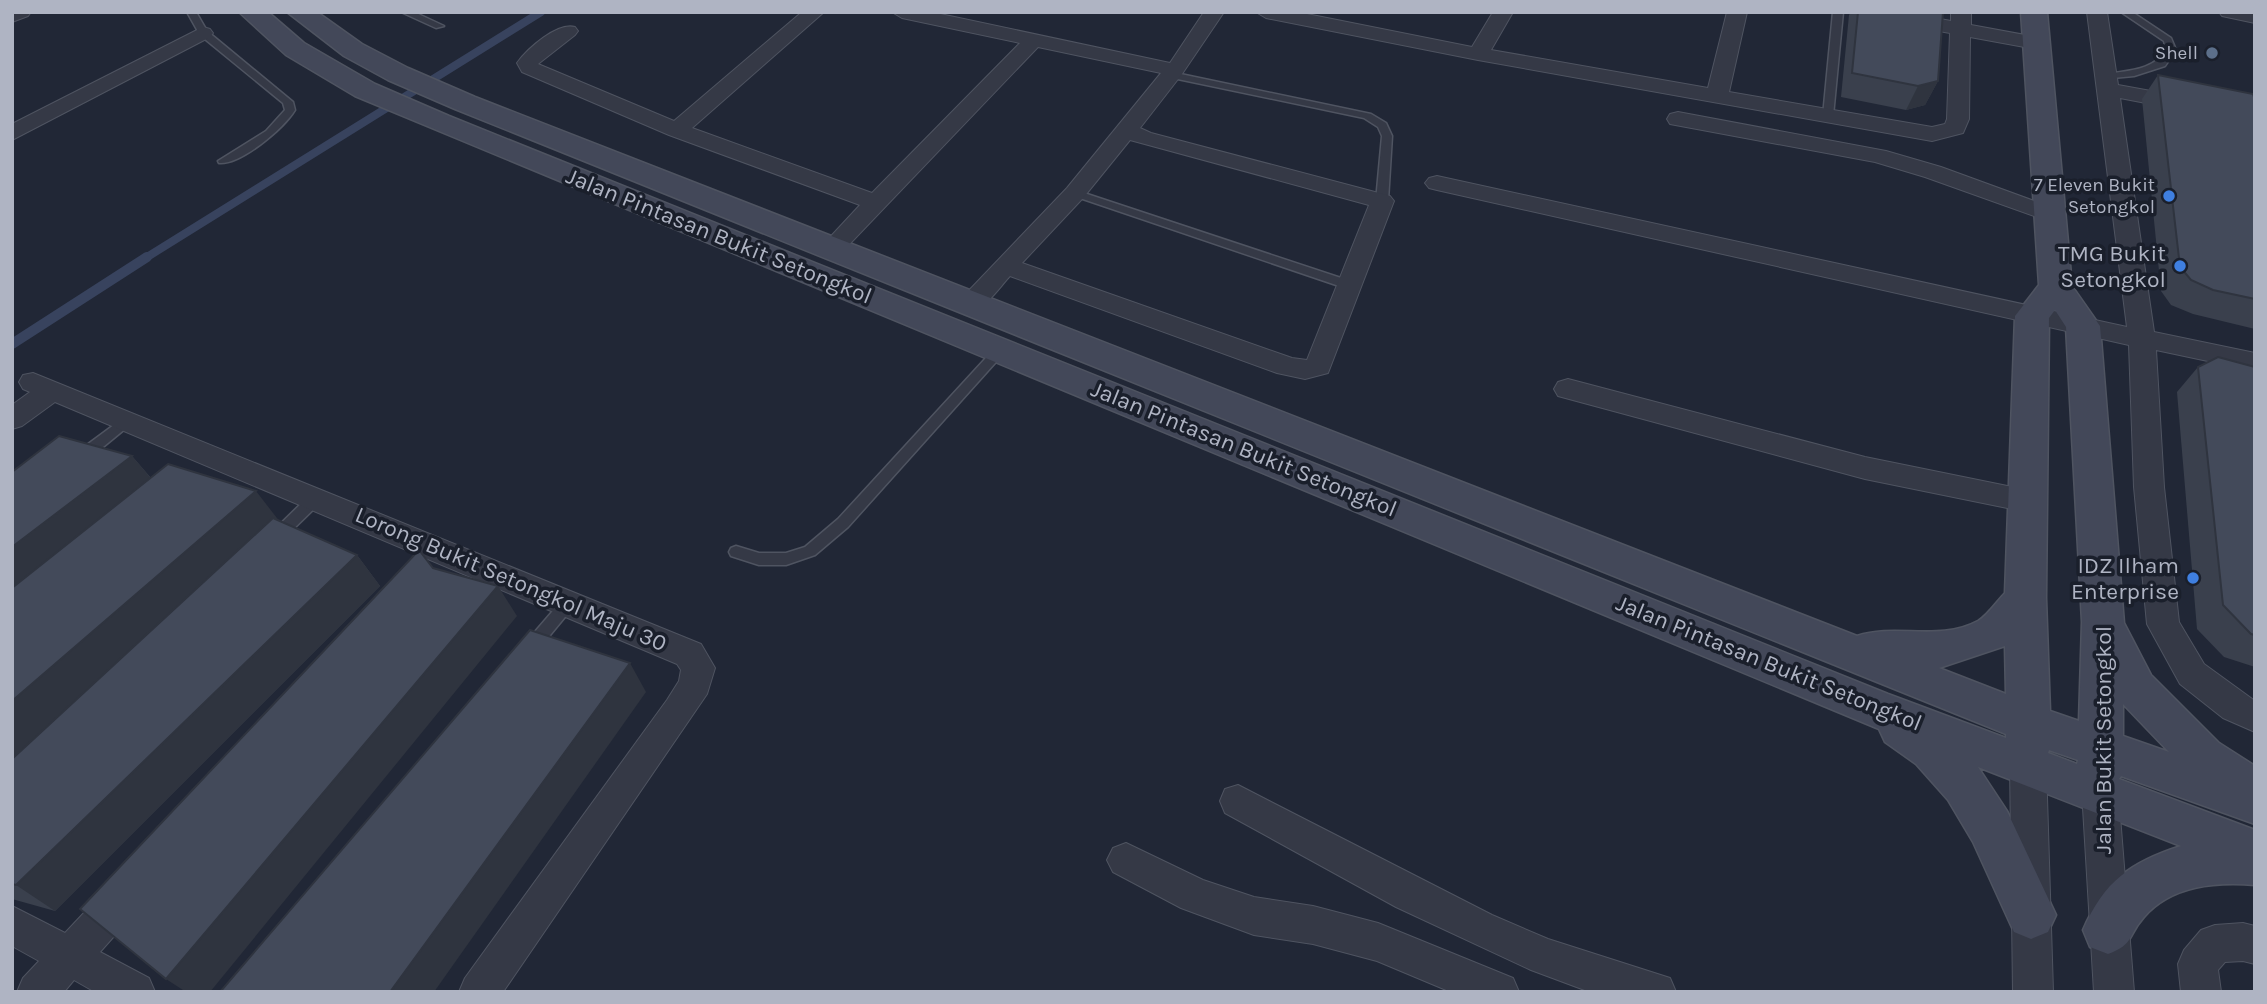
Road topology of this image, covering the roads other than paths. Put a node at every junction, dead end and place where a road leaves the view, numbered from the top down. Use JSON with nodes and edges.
{"nodes":[{"id":1,"x":21,"y":12,"type":"edge"},
{"id":2,"x":191,"y":12,"type":"edge"},
{"id":3,"x":252,"y":12,"type":"edge"},
{"id":4,"x":300,"y":12,"type":"edge"},
{"id":5,"x":405,"y":12,"type":"edge"},
{"id":6,"x":814,"y":12,"type":"edge"},
{"id":7,"x":902,"y":12,"type":"edge"},
{"id":8,"x":1214,"y":12,"type":"edge"},
{"id":9,"x":1266,"y":12,"type":"edge"},
{"id":10,"x":1503,"y":12,"type":"edge"},
{"id":11,"x":1737,"y":12,"type":"edge"},
{"id":12,"x":1838,"y":12,"type":"edge"},
{"id":13,"x":1867,"y":12,"type":"edge"},
{"id":14,"x":2034,"y":12,"type":"edge"},
{"id":15,"x":2097,"y":12,"type":"edge"},
{"id":16,"x":2125,"y":12,"type":"edge"},
{"id":17,"x":2230,"y":12,"type":"edge"},
{"id":18,"x":12,"y":16,"type":"edge"},
{"id":19,"x":2255,"y":17,"type":"edge"},
{"id":20,"x":1961,"y":21,"type":"edge"},
{"id":21,"x":439,"y":26,"type":"dead end"},
{"id":22,"x":568,"y":31,"type":"dead end"},
{"id":23,"x":203,"y":33,"type":"junction"},
{"id":24,"x":1033,"y":41,"type":"junction"},
{"id":25,"x":2036,"y":43,"type":"junction"},
{"id":26,"x":1478,"y":54,"type":"junction"},
{"id":27,"x":1173,"y":72,"type":"junction"},
{"id":28,"x":2105,"y":83,"type":"junction"},
{"id":29,"x":1717,"y":96,"type":"junction"},
{"id":30,"x":452,"y":112,"type":"junction"},
{"id":31,"x":1828,"y":116,"type":"junction"},
{"id":32,"x":2255,"y":118,"type":"edge"},
{"id":33,"x":1678,"y":119,"type":"dead end"},
{"id":34,"x":677,"y":130,"type":"junction"},
{"id":35,"x":1127,"y":130,"type":"junction"},
{"id":36,"x":12,"y":133,"type":"edge"},
{"id":37,"x":223,"y":161,"type":"dead end"},
{"id":38,"x":1437,"y":183,"type":"dead end"},
{"id":39,"x":1075,"y":193,"type":"junction"},
{"id":40,"x":1382,"y":201,"type":"junction"},
{"id":41,"x":877,"y":203,"type":"junction"},
{"id":42,"x":2051,"y":215,"type":"junction"},
{"id":43,"x":832,"y":248,"type":"junction"},
{"id":44,"x":1006,"y":266,"type":"junction"},
{"id":45,"x":1349,"y":285,"type":"junction"},
{"id":46,"x":2056,"y":287,"type":"junction"},
{"id":47,"x":970,"y":303,"type":"junction"},
{"id":48,"x":2032,"y":316,"type":"junction"},
{"id":49,"x":2083,"y":326,"type":"junction"},
{"id":50,"x":2143,"y":338,"type":"junction"},
{"id":51,"x":1000,"y":350,"type":"junction"},
{"id":52,"x":2255,"y":362,"type":"edge"},
{"id":53,"x":1568,"y":389,"type":"dead end"},
{"id":54,"x":12,"y":419,"type":"edge"},
{"id":55,"x":126,"y":421,"type":"junction"},
{"id":56,"x":74,"y":463,"type":"edge"},
{"id":57,"x":316,"y":498,"type":"junction"},
{"id":58,"x":2027,"y":501,"type":"junction"},
{"id":59,"x":267,"y":546,"type":"edge"},
{"id":60,"x":736,"y":552,"type":"dead end"},
{"id":61,"x":2025,"y":598,"type":"junction"},
{"id":62,"x":569,"y":602,"type":"junction"},
{"id":63,"x":2103,"y":622,"type":"junction"},
{"id":64,"x":1797,"y":629,"type":"junction"},
{"id":65,"x":525,"y":655,"type":"edge"},
{"id":66,"x":1872,"y":707,"type":"junction"},
{"id":67,"x":2255,"y":717,"type":"edge"},
{"id":68,"x":2029,"y":744,"type":"junction"},
{"id":69,"x":2100,"y":770,"type":"junction"},
{"id":70,"x":2255,"y":791,"type":"edge"},
{"id":71,"x":1238,"y":801,"type":"dead end"},
{"id":72,"x":2255,"y":803,"type":"edge"},
{"id":73,"x":2255,"y":852,"type":"edge"},
{"id":74,"x":1126,"y":860,"type":"dead end"},
{"id":75,"x":2255,"y":862,"type":"edge"},
{"id":76,"x":145,"y":874,"type":"edge"},
{"id":77,"x":2031,"y":915,"type":"junction"},
{"id":78,"x":12,"y":925,"type":"edge"},
{"id":79,"x":2108,"y":930,"type":"junction"},
{"id":80,"x":2255,"y":945,"type":"edge"},
{"id":81,"x":69,"y":956,"type":"junction"},
{"id":82,"x":2199,"y":978,"type":"edge"},
{"id":83,"x":37,"y":992,"type":"edge"},
{"id":84,"x":135,"y":992,"type":"edge"},
{"id":85,"x":479,"y":992,"type":"edge"},
{"id":86,"x":1499,"y":992,"type":"edge"},
{"id":87,"x":1656,"y":992,"type":"edge"},
{"id":88,"x":2033,"y":992,"type":"edge"},
{"id":89,"x":2114,"y":992,"type":"edge"}],
"edges":[{"from":1,"to":18,"type":"street"},
{"from":2,"to":23,"type":"lane"},
{"from":3,"to":30,"type":"main road","name":"Jalan Pintasan Bukit Setongkol"},
{"from":4,"to":30,"type":"main road","name":"Jalan Pintasan Bukit Setongkol"},
{"from":5,"to":21,"type":"lane"},
{"from":6,"to":34,"type":"street"},
{"from":7,"to":24,"type":"street"},
{"from":8,"to":27,"type":"street"},
{"from":9,"to":26,"type":"street"},
{"from":10,"to":26,"type":"street"},
{"from":11,"to":29,"type":"street"},
{"from":12,"to":31,"type":"lane"},
{"from":13,"to":20,"type":"street"},
{"from":14,"to":25,"type":"main road"},
{"from":15,"to":28,"type":"street"},
{"from":16,"to":28,"type":"lane"},
{"from":17,"to":19,"type":"street"},
{"from":20,"to":25,"type":"street"},
{"from":20,"to":31,"type":"street"},
{"from":22,"to":34,"type":"street"},
{"from":23,"to":36,"type":"street"},
{"from":23,"to":37,"type":"lane"},
{"from":24,"to":27,"type":"street"},
{"from":24,"to":41,"type":"street"},
{"from":25,"to":42,"type":"main road"},
{"from":26,"to":29,"type":"street"},
{"from":27,"to":35,"type":"street"},
{"from":27,"to":40,"type":"lane"},
{"from":28,"to":32,"type":"street"},
{"from":28,"to":50,"type":"street"},
{"from":29,"to":31,"type":"street"},
{"from":30,"to":43,"type":"main road","name":"Jalan Pintasan Bukit Setongkol"},
{"from":30,"to":51,"type":"main road","name":"Jalan Pintasan Bukit Setongkol"},
{"from":33,"to":42,"type":"street"},
{"from":34,"to":41,"type":"street"},
{"from":35,"to":39,"type":"street"},
{"from":35,"to":40,"type":"street"},
{"from":38,"to":48,"type":"street"},
{"from":39,"to":44,"type":"street"},
{"from":39,"to":45,"type":"lane"},
{"from":40,"to":45,"type":"street"},
{"from":41,"to":43,"type":"street"},
{"from":42,"to":46,"type":"main road"},
{"from":43,"to":47,"type":"main road","name":"Jalan Pintasan Bukit Setongkol"},
{"from":44,"to":45,"type":"street"},
{"from":44,"to":47,"type":"street"},
{"from":46,"to":48,"type":"main road"},
{"from":46,"to":49,"type":"main road"},
{"from":47,"to":64,"type":"main road","name":"Jalan Pintasan Bukit Setongkol"},
{"from":48,"to":49,"type":"street"},
{"from":48,"to":58,"type":"main road"},
{"from":49,"to":50,"type":"street"},
{"from":49,"to":63,"type":"main road","name":"Jalan Bukit Setongkol"},
{"from":50,"to":52,"type":"street"},
{"from":50,"to":67,"type":"street"},
{"from":51,"to":60,"type":"lane"},
{"from":51,"to":66,"type":"main road","name":"Jalan Pintasan Bukit Setongkol"},
{"from":53,"to":58,"type":"street"},
{"from":54,"to":55,"type":"street","name":"Lorong Bukit Setongkol Maju 30"},
{"from":55,"to":56,"type":"lane"},
{"from":55,"to":57,"type":"street","name":"Lorong Bukit Setongkol Maju 30"},
{"from":57,"to":59,"type":"lane"},
{"from":57,"to":62,"type":"street","name":"Lorong Bukit Setongkol Maju 30"},
{"from":58,"to":61,"type":"main road"},
{"from":61,"to":64,"type":"main road"},
{"from":61,"to":68,"type":"main road"},
{"from":62,"to":65,"type":"lane"},
{"from":62,"to":85,"type":"street","name":"Lorong Bukit Setongkol Maju 30"},
{"from":63,"to":69,"type":"main road","name":"Jalan Bukit Setongkol"},
{"from":63,"to":70,"type":"main road"},
{"from":64,"to":68,"type":"main road","name":"Jalan Pintasan Bukit Setongkol"},
{"from":66,"to":68,"type":"main road","name":"Jalan Pintasan Bukit Setongkol"},
{"from":66,"to":77,"type":"main road"},
{"from":68,"to":69,"type":"main road","name":"Jalan Pintasan Bukit Setongkol"},
{"from":68,"to":77,"type":"street"},
{"from":69,"to":72,"type":"main road","name":"Jalan Pintasan Bukit Setongkol"},
{"from":69,"to":73,"type":"main road","name":"Jalan Pintasan Bukit Setongkol"},
{"from":69,"to":79,"type":"street","name":"Jalan Bukit Setongkol"},
{"from":71,"to":87,"type":"street"},
{"from":74,"to":86,"type":"street"},
{"from":75,"to":79,"type":"main road"},
{"from":76,"to":81,"type":"street"},
{"from":77,"to":88,"type":"street"},
{"from":78,"to":81,"type":"street"},
{"from":79,"to":89,"type":"street","name":"Jalan Bukit Setongkol"},
{"from":80,"to":82,"type":"street"},
{"from":81,"to":83,"type":"street"},
{"from":81,"to":84,"type":"street"}]}
